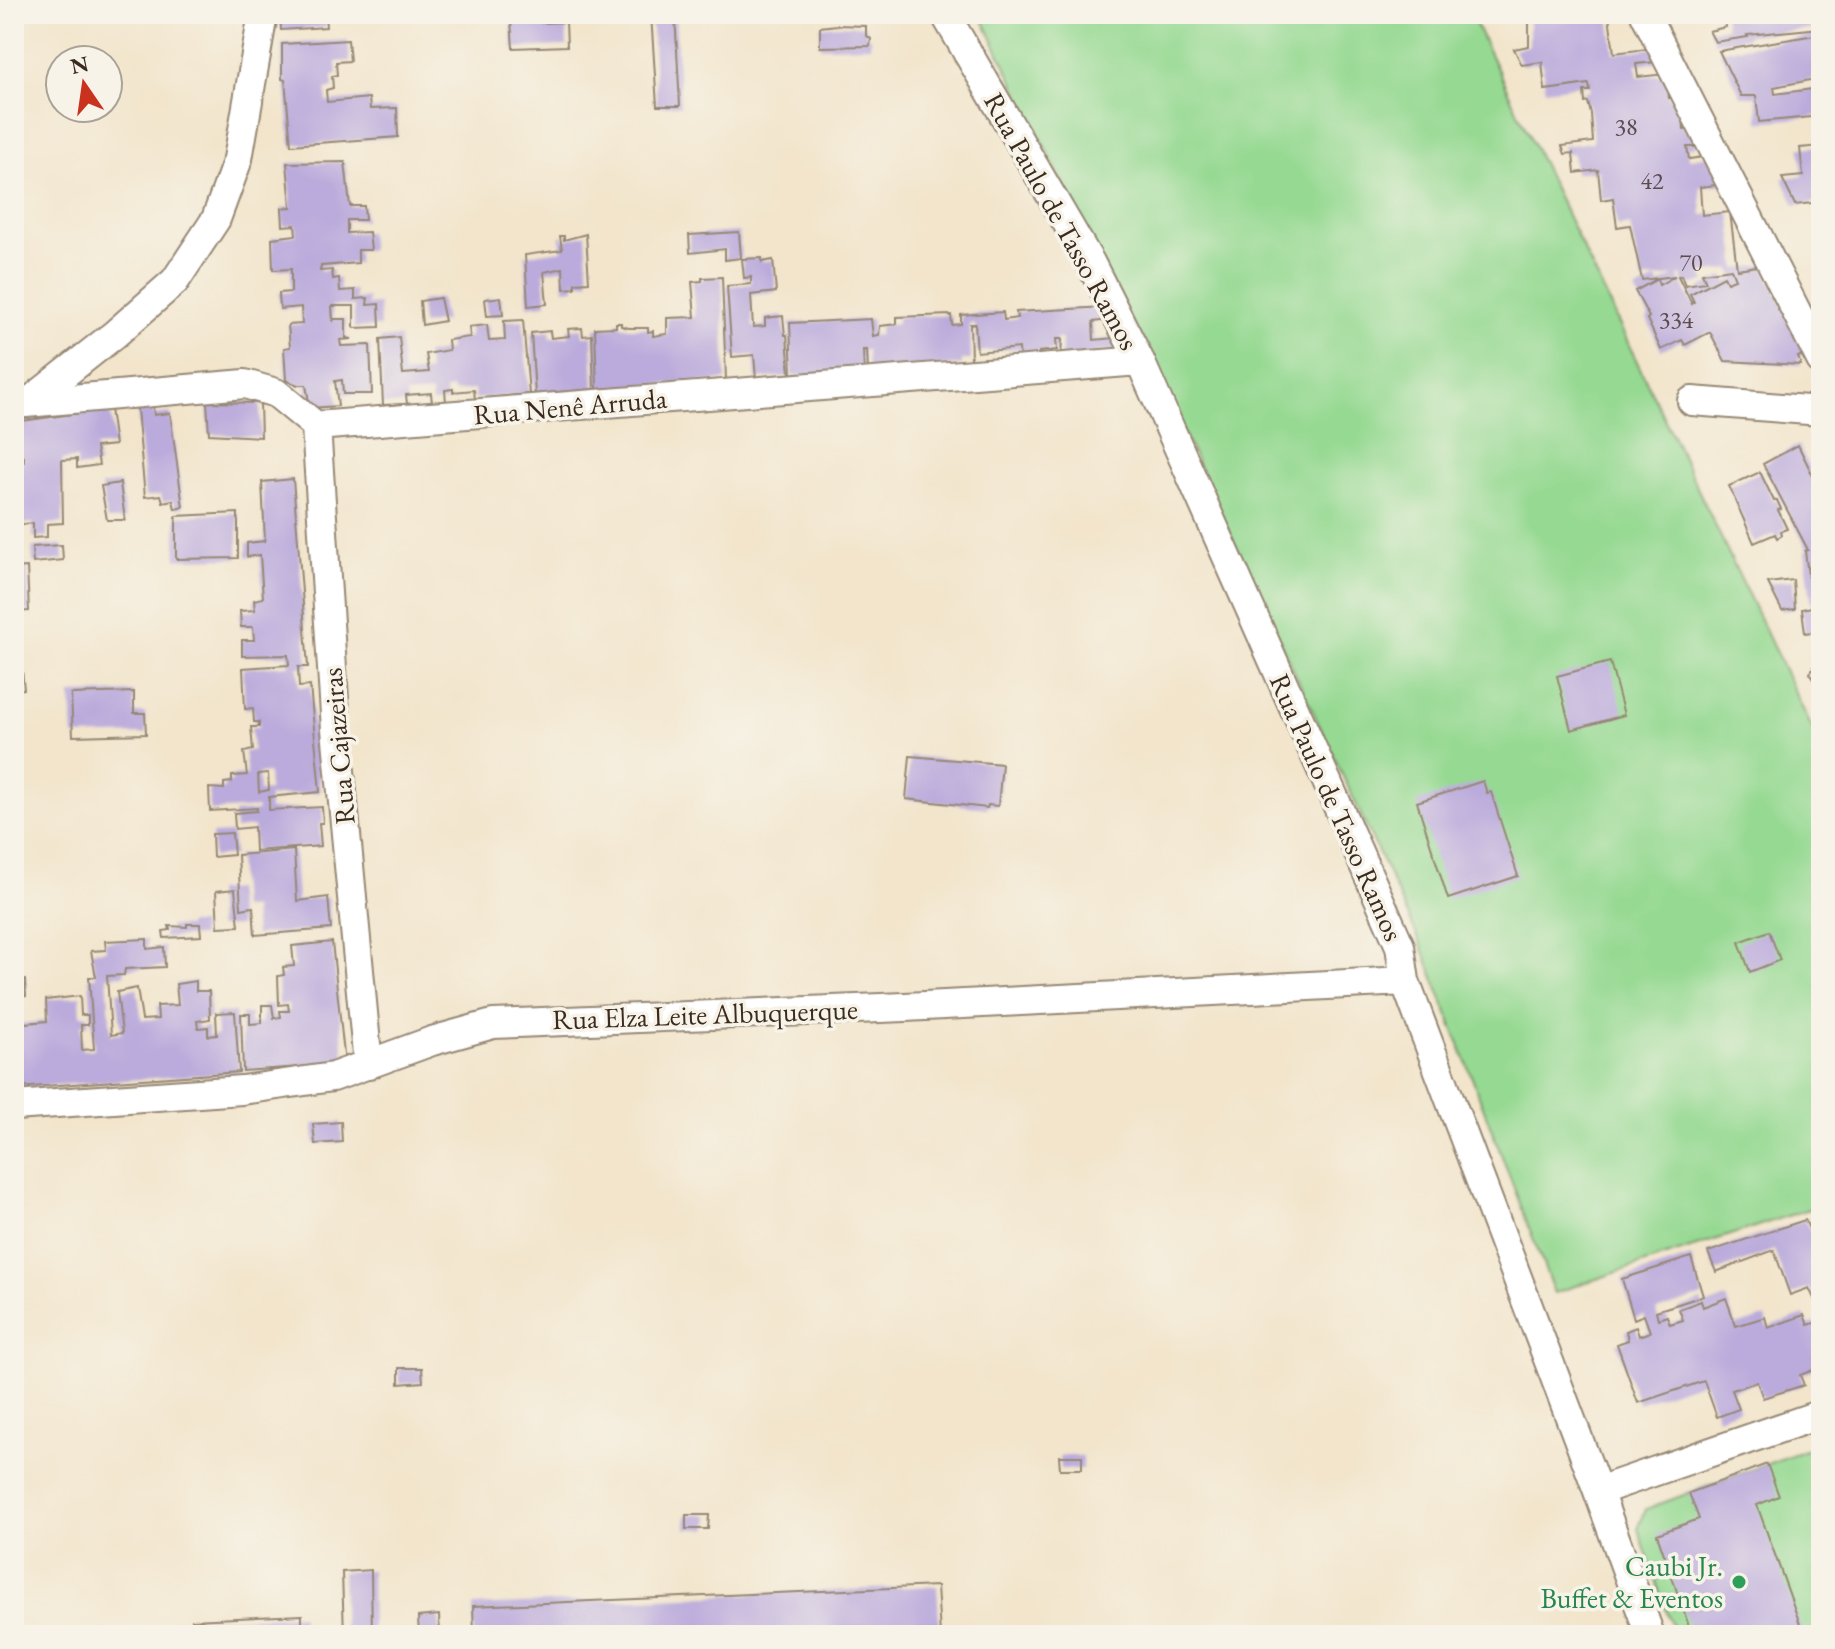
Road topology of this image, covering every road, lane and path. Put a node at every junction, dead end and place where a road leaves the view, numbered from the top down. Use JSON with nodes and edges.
{"nodes":[{"id":1,"x":263,"y":14,"type":"edge"},
{"id":2,"x":945,"y":14,"type":"edge"},
{"id":3,"x":1645,"y":14,"type":"edge"},
{"id":4,"x":1821,"y":360,"type":"edge"},
{"id":5,"x":1140,"y":361,"type":"junction"},
{"id":6,"x":1692,"y":401,"type":"dead end"},
{"id":7,"x":22,"y":403,"type":"edge"},
{"id":8,"x":1821,"y":411,"type":"edge"},
{"id":9,"x":316,"y":426,"type":"junction"},
{"id":10,"x":1405,"y":981,"type":"junction"},
{"id":11,"x":368,"y":1065,"type":"junction"},
{"id":12,"x":14,"y":1106,"type":"edge"},
{"id":13,"x":1821,"y":1414,"type":"edge"},
{"id":14,"x":1598,"y":1491,"type":"junction"},
{"id":15,"x":1650,"y":1635,"type":"edge"}],
"edges":[{"from":1,"to":7,"type":"street"},
{"from":2,"to":5,"type":"street","name":"Rua Paulo de Tasso Ramos"},
{"from":3,"to":4,"type":"street"},
{"from":5,"to":9,"type":"street","name":"Rua Nenê Arruda"},
{"from":5,"to":10,"type":"street","name":"Rua Paulo de Tasso Ramos"},
{"from":6,"to":8,"type":"street"},
{"from":7,"to":9,"type":"street"},
{"from":9,"to":11,"type":"street","name":"Rua Cajazeiras"},
{"from":10,"to":11,"type":"street","name":"Rua Elza Leite Albuquerque"},
{"from":10,"to":14,"type":"street","name":"Rua Paulo de Tasso Ramos"},
{"from":11,"to":12,"type":"street","name":"Rua Elza Leite Albuquerque"},
{"from":13,"to":14,"type":"street"},
{"from":14,"to":15,"type":"street","name":"Rua Paulo de Tasso Ramos"}]}
